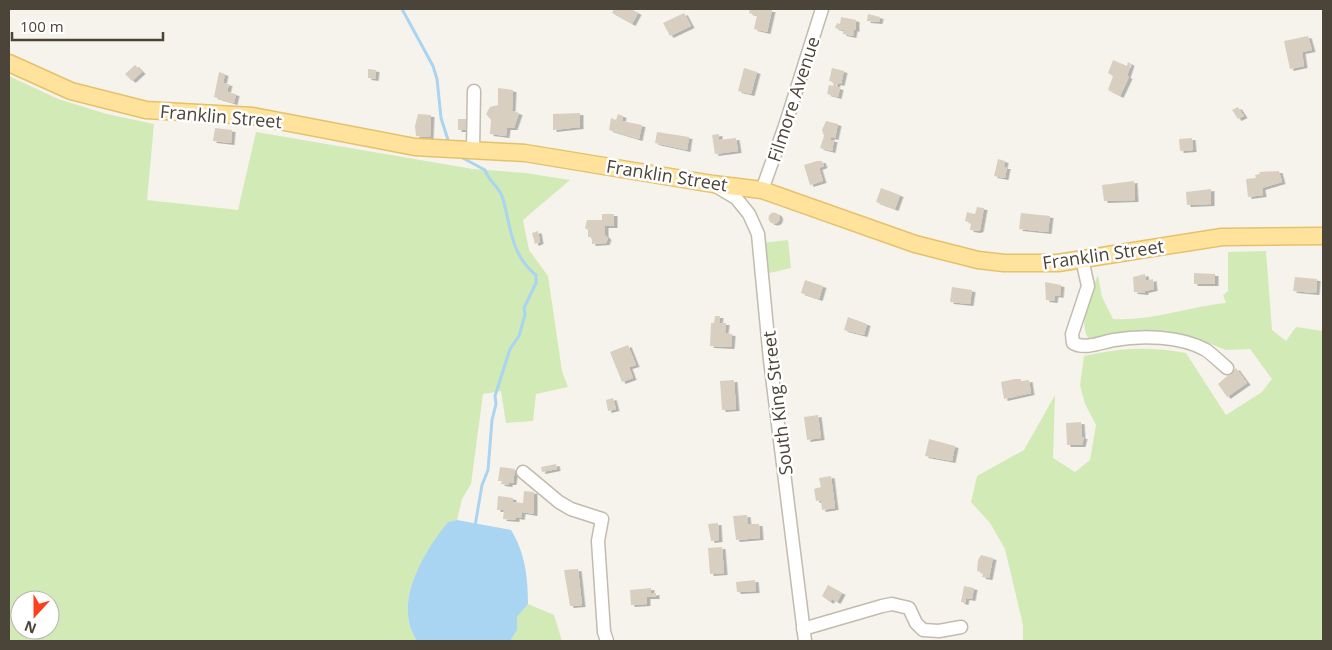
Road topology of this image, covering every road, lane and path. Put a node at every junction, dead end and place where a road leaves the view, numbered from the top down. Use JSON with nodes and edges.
{"nodes":[{"id":1,"x":822,"y":9,"type":"edge"},
{"id":2,"x":9,"y":63,"type":"edge"},
{"id":3,"x":474,"y":91,"type":"dead end"},
{"id":4,"x":473,"y":151,"type":"junction"},
{"id":5,"x":713,"y":184,"type":"junction"},
{"id":6,"x":762,"y":190,"type":"junction"},
{"id":7,"x":1323,"y":236,"type":"edge"},
{"id":8,"x":1082,"y":259,"type":"junction"},
{"id":9,"x":1227,"y":368,"type":"dead end"},
{"id":10,"x":523,"y":472,"type":"dead end"},
{"id":11,"x":961,"y":627,"type":"dead end"},
{"id":12,"x":804,"y":635,"type":"edge"},
{"id":13,"x":607,"y":641,"type":"edge"}],
"edges":[{"from":1,"to":6,"type":"street","name":"Filmore Avenue"},
{"from":2,"to":4,"type":"main road","name":"Franklin Street"},
{"from":3,"to":4,"type":"street"},
{"from":4,"to":5,"type":"main road","name":"Franklin Street"},
{"from":5,"to":6,"type":"main road","name":"Franklin Street"},
{"from":5,"to":12,"type":"street","name":"South King Street"},
{"from":6,"to":8,"type":"main road","name":"Franklin Street"},
{"from":7,"to":8,"type":"main road","name":"Franklin Street"},
{"from":8,"to":9,"type":"street"},
{"from":10,"to":13,"type":"street"},
{"from":11,"to":12,"type":"street"}]}
